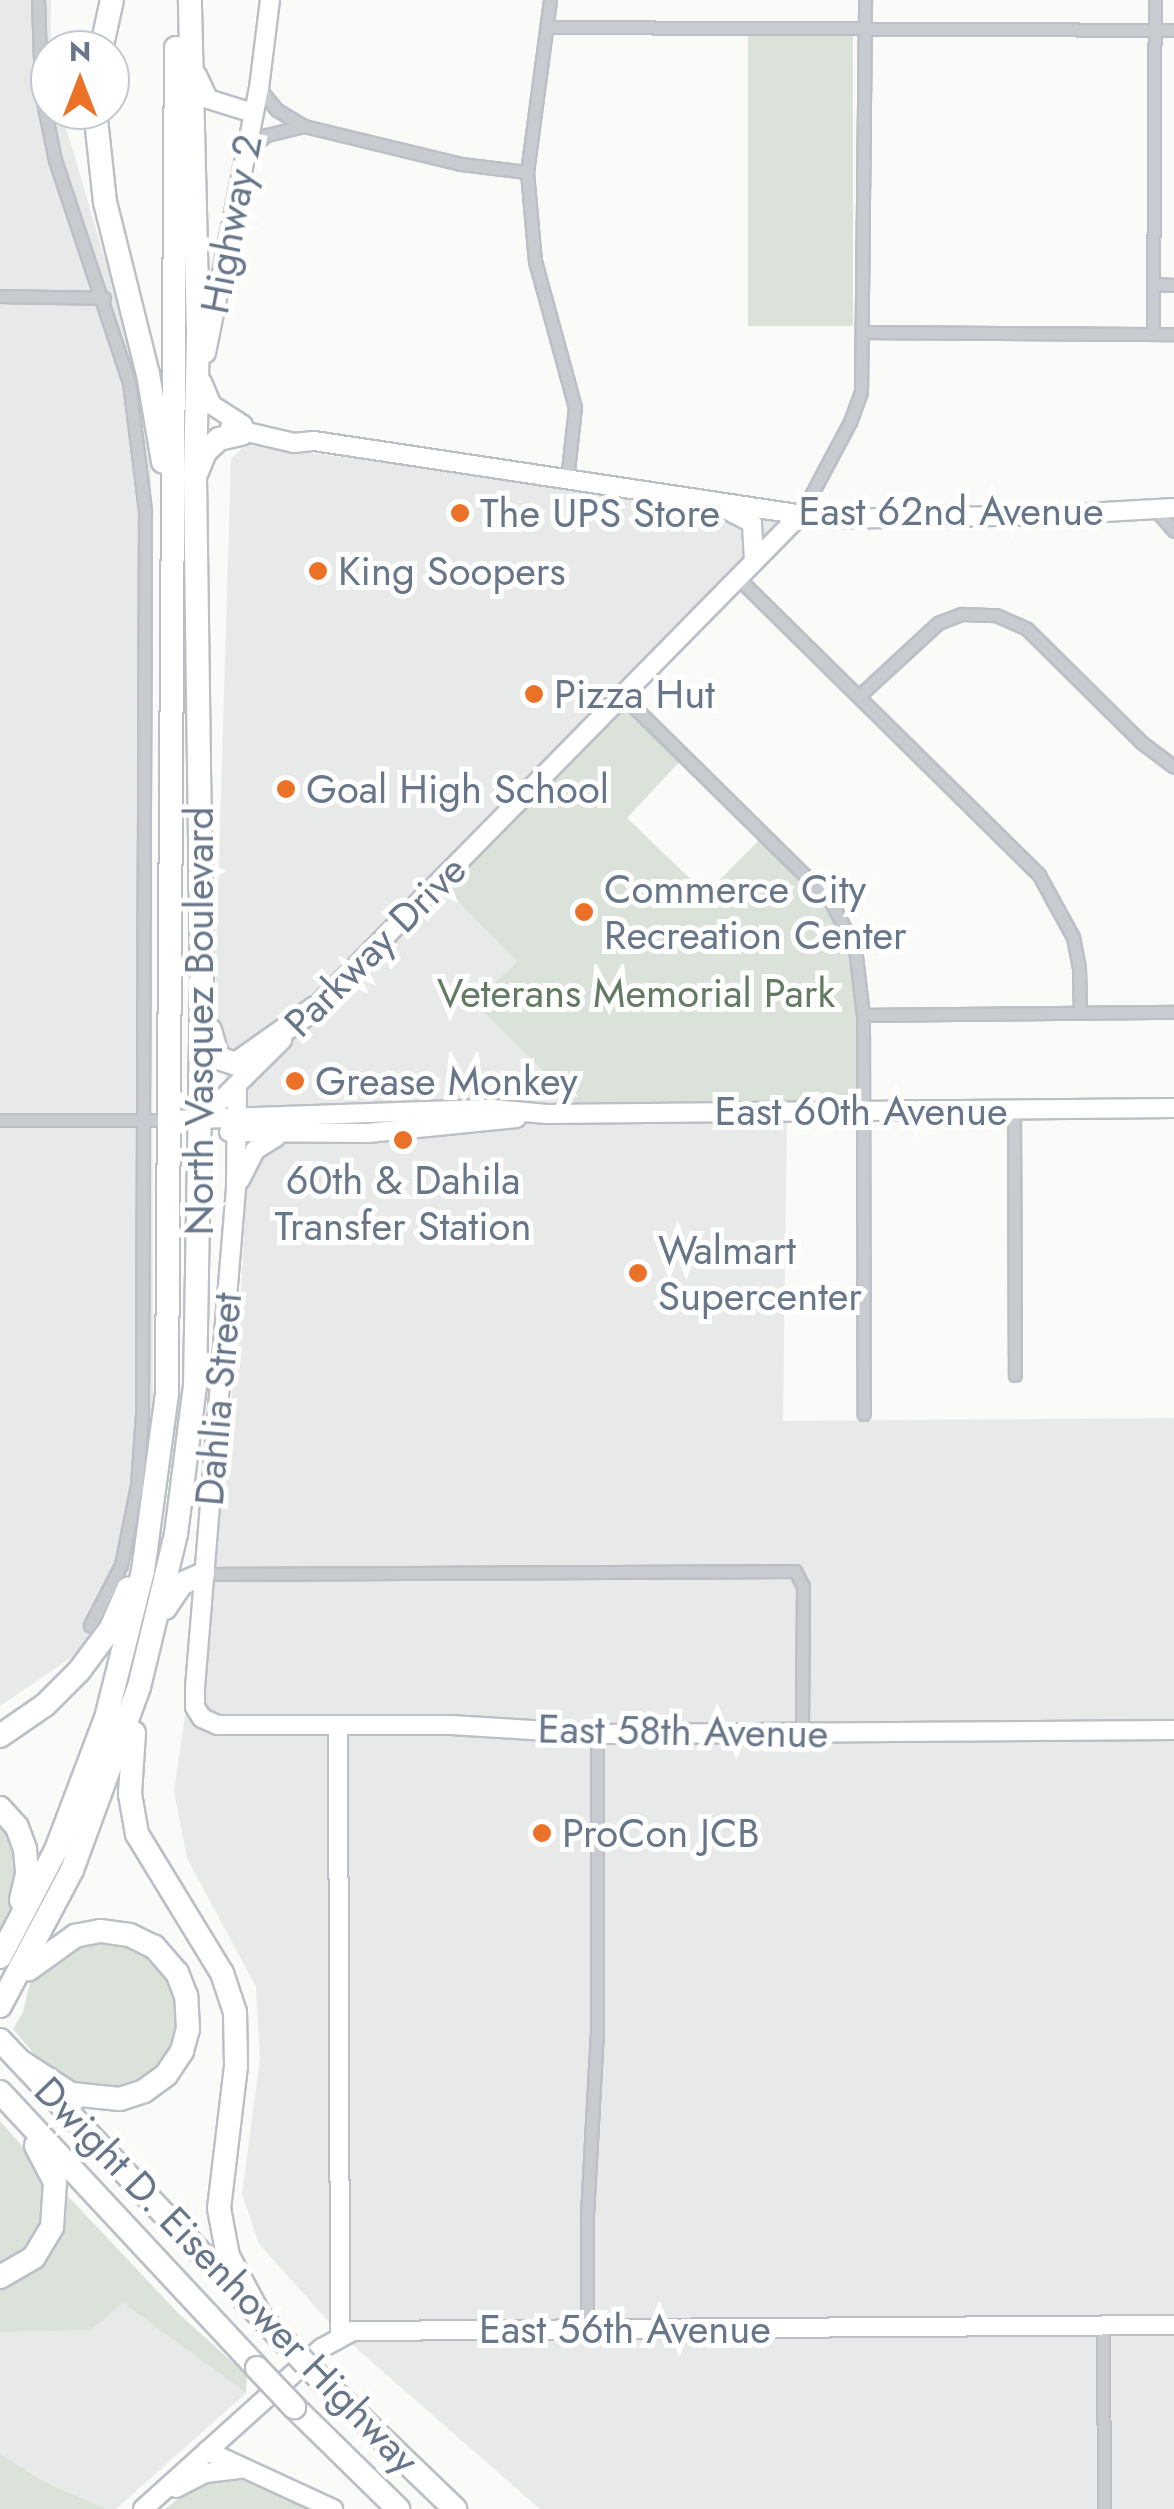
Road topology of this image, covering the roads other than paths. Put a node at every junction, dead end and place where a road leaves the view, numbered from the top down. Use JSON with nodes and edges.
{"nodes":[{"id":1,"x":38,"y":0,"type":"edge"},
{"id":2,"x":112,"y":0,"type":"edge"},
{"id":3,"x":270,"y":0,"type":"edge"},
{"id":4,"x":550,"y":0,"type":"edge"},
{"id":5,"x":864,"y":0,"type":"edge"},
{"id":6,"x":1156,"y":0,"type":"edge"},
{"id":7,"x":186,"y":1,"type":"edge"},
{"id":8,"x":267,"y":20,"type":"junction"},
{"id":9,"x":546,"y":27,"type":"junction"},
{"id":10,"x":105,"y":30,"type":"edge"},
{"id":11,"x":864,"y":30,"type":"junction"},
{"id":12,"x":1174,"y":30,"type":"edge"},
{"id":13,"x":1155,"y":31,"type":"junction"},
{"id":14,"x":258,"y":88,"type":"junction"},
{"id":15,"x":218,"y":103,"type":"junction"},
{"id":16,"x":253,"y":113,"type":"junction"},
{"id":17,"x":304,"y":126,"type":"junction"},
{"id":18,"x":97,"y":130,"type":"edge"},
{"id":19,"x":245,"y":152,"type":"junction"},
{"id":20,"x":527,"y":172,"type":"junction"},
{"id":21,"x":1154,"y":284,"type":"junction"},
{"id":22,"x":1174,"y":284,"type":"edge"},
{"id":23,"x":0,"y":296,"type":"edge"},
{"id":24,"x":104,"y":298,"type":"junction"},
{"id":25,"x":862,"y":332,"type":"junction"},
{"id":26,"x":1153,"y":334,"type":"junction"},
{"id":27,"x":1174,"y":334,"type":"edge"},
{"id":28,"x":202,"y":382,"type":"junction"},
{"id":29,"x":190,"y":428,"type":"junction"},
{"id":30,"x":238,"y":429,"type":"junction"},
{"id":31,"x":196,"y":476,"type":"junction"},
{"id":32,"x":567,"y":480,"type":"junction"},
{"id":33,"x":694,"y":499,"type":"junction"},
{"id":34,"x":1165,"y":508,"type":"edge"},
{"id":35,"x":801,"y":514,"type":"junction"},
{"id":36,"x":1174,"y":531,"type":"edge"},
{"id":37,"x":754,"y":562,"type":"junction"},
{"id":38,"x":738,"y":578,"type":"junction"},
{"id":39,"x":172,"y":585,"type":"junction"},
{"id":40,"x":860,"y":695,"type":"junction"},
{"id":41,"x":624,"y":696,"type":"junction"},
{"id":42,"x":1174,"y":768,"type":"edge"},
{"id":43,"x":202,"y":984,"type":"junction"},
{"id":44,"x":315,"y":1008,"type":"junction"},
{"id":45,"x":1174,"y":1012,"type":"edge"},
{"id":46,"x":1080,"y":1013,"type":"junction"},
{"id":47,"x":863,"y":1015,"type":"junction"},
{"id":48,"x":237,"y":1086,"type":"junction"},
{"id":49,"x":1174,"y":1108,"type":"edge"},
{"id":50,"x":1014,"y":1110,"type":"junction"},
{"id":51,"x":864,"y":1111,"type":"junction"},
{"id":52,"x":548,"y":1114,"type":"junction"},
{"id":53,"x":0,"y":1120,"type":"edge"},
{"id":54,"x":142,"y":1120,"type":"junction"},
{"id":55,"x":168,"y":1120,"type":"junction"},
{"id":56,"x":201,"y":1120,"type":"junction"},
{"id":57,"x":236,"y":1127,"type":"junction"},
{"id":58,"x":282,"y":1135,"type":"junction"},
{"id":59,"x":236,"y":1188,"type":"junction"},
{"id":60,"x":1015,"y":1375,"type":"dead end"},
{"id":61,"x":864,"y":1414,"type":"dead end"},
{"id":62,"x":155,"y":1500,"type":"junction"},
{"id":63,"x":203,"y":1574,"type":"junction"},
{"id":64,"x":90,"y":1626,"type":"dead end"},
{"id":65,"x":154,"y":1634,"type":"junction"},
{"id":66,"x":139,"y":1687,"type":"junction"},
{"id":67,"x":197,"y":1711,"type":"joint"},
{"id":68,"x":338,"y":1725,"type":"junction"},
{"id":69,"x":1174,"y":1730,"type":"edge"},
{"id":70,"x":597,"y":1734,"type":"junction"},
{"id":71,"x":802,"y":1734,"type":"junction"},
{"id":72,"x":0,"y":1736,"type":"edge"},
{"id":73,"x":0,"y":1808,"type":"edge"},
{"id":74,"x":3,"y":1952,"type":"edge"},
{"id":75,"x":16,"y":1982,"type":"junction"},
{"id":76,"x":0,"y":2006,"type":"edge"},
{"id":77,"x":0,"y":2040,"type":"edge"},
{"id":78,"x":20,"y":2061,"type":"junction"},
{"id":79,"x":0,"y":2093,"type":"edge"},
{"id":80,"x":0,"y":2276,"type":"edge"},
{"id":81,"x":340,"y":2294,"type":"junction"},
{"id":82,"x":260,"y":2316,"type":"junction"},
{"id":83,"x":1174,"y":2325,"type":"edge"},
{"id":84,"x":1103,"y":2326,"type":"junction"},
{"id":85,"x":586,"y":2330,"type":"junction"},
{"id":86,"x":404,"y":2331,"type":"junction"},
{"id":87,"x":340,"y":2334,"type":"junction"},
{"id":88,"x":241,"y":2420,"type":"junction"},
{"id":89,"x":207,"y":2451,"type":"junction"},
{"id":90,"x":249,"y":2470,"type":"junction"},
{"id":91,"x":145,"y":2509,"type":"edge"},
{"id":92,"x":334,"y":2509,"type":"edge"},
{"id":93,"x":398,"y":2509,"type":"edge"},
{"id":94,"x":455,"y":2509,"type":"edge"},
{"id":95,"x":1104,"y":2509,"type":"edge"}],
"edges":[{"from":1,"to":24,"type":"street"},
{"from":2,"to":10,"type":"highway"},
{"from":3,"to":8,"type":"street","name":"Highway 2"},
{"from":4,"to":9,"type":"street"},
{"from":5,"to":11,"type":"street"},
{"from":6,"to":13,"type":"street"},
{"from":7,"to":15,"type":"street","name":"Highway 2"},
{"from":7,"to":29,"type":"highway","name":"North Vasquez Boulevard"},
{"from":7,"to":39,"type":"highway","name":"North Vasquez Boulevard"},
{"from":8,"to":14,"type":"street","name":"Highway 2"},
{"from":8,"to":15,"type":"street","name":"Highway 2"},
{"from":9,"to":11,"type":"street"},
{"from":9,"to":20,"type":"street"},
{"from":11,"to":13,"type":"street"},
{"from":11,"to":25,"type":"street"},
{"from":12,"to":13,"type":"street"},
{"from":13,"to":21,"type":"street"},
{"from":14,"to":16,"type":"street","name":"Highway 2"},
{"from":14,"to":17,"type":"street"},
{"from":15,"to":16,"type":"street"},
{"from":16,"to":19,"type":"street","name":"Highway 2"},
{"from":17,"to":19,"type":"street"},
{"from":17,"to":20,"type":"street"},
{"from":18,"to":39,"type":"highway"},
{"from":19,"to":28,"type":"street","name":"Highway 2"},
{"from":20,"to":32,"type":"street"},
{"from":21,"to":22,"type":"street"},
{"from":21,"to":26,"type":"street"},
{"from":23,"to":24,"type":"street"},
{"from":24,"to":54,"type":"street"},
{"from":25,"to":26,"type":"street"},
{"from":25,"to":35,"type":"street"},
{"from":26,"to":27,"type":"street"},
{"from":28,"to":29,"type":"street","name":"Highway 2"},
{"from":28,"to":30,"type":"street"},
{"from":29,"to":30,"type":"street","name":"East 62nd Avenue"},
{"from":29,"to":31,"type":"highway","name":"North Vasquez Boulevard"},
{"from":30,"to":31,"type":"highway"},
{"from":30,"to":32,"type":"street","name":"East 62nd Avenue"},
{"from":31,"to":43,"type":"highway","name":"North Vasquez Boulevard"},
{"from":32,"to":33,"type":"street","name":"East 62nd Avenue"},
{"from":33,"to":35,"type":"street","name":"East 62nd Avenue"},
{"from":33,"to":37,"type":"street"},
{"from":34,"to":35,"type":"street","name":"East 62nd Avenue"},
{"from":34,"to":36,"type":"street"},
{"from":35,"to":37,"type":"street","name":"Parkway Drive"},
{"from":37,"to":38,"type":"street","name":"Parkway Drive"},
{"from":38,"to":40,"type":"street"},
{"from":38,"to":41,"type":"street","name":"Parkway Drive"},
{"from":39,"to":55,"type":"highway","name":"North Vasquez Boulevard"},
{"from":40,"to":42,"type":"street"},
{"from":40,"to":46,"type":"street"},
{"from":41,"to":44,"type":"street","name":"Parkway Drive"},
{"from":41,"to":47,"type":"street"},
{"from":43,"to":44,"type":"highway"},
{"from":43,"to":56,"type":"highway","name":"North Vasquez Boulevard"},
{"from":44,"to":48,"type":"street","name":"Parkway Drive"},
{"from":45,"to":46,"type":"street"},
{"from":46,"to":47,"type":"street"},
{"from":47,"to":51,"type":"street"},
{"from":48,"to":56,"type":"street","name":"Parkway Drive"},
{"from":48,"to":57,"type":"street","name":"Dahlia Street"},
{"from":49,"to":50,"type":"street","name":"East 60th Avenue"},
{"from":50,"to":51,"type":"street","name":"East 60th Avenue"},
{"from":50,"to":60,"type":"street"},
{"from":51,"to":52,"type":"street","name":"East 60th Avenue"},
{"from":51,"to":61,"type":"street"},
{"from":52,"to":57,"type":"street","name":"East 60th Avenue"},
{"from":52,"to":58,"type":"street","name":"East 60th Avenue"},
{"from":53,"to":54,"type":"street","name":"East 60th Avenue"},
{"from":54,"to":55,"type":"street","name":"East 60th Avenue"},
{"from":54,"to":64,"type":"street"},
{"from":55,"to":56,"type":"street","name":"East 60th Avenue"},
{"from":55,"to":62,"type":"highway","name":"North Vasquez Boulevard"},
{"from":56,"to":57,"type":"street","name":"East 60th Avenue"},
{"from":56,"to":65,"type":"highway","name":"North Vasquez Boulevard"},
{"from":57,"to":58,"type":"street","name":"East 60th Avenue"},
{"from":57,"to":59,"type":"street","name":"Dahlia Street"},
{"from":58,"to":59,"type":"street"},
{"from":59,"to":63,"type":"street","name":"Dahlia Street"},
{"from":62,"to":72,"type":"highway"},
{"from":62,"to":74,"type":"highway","name":"North Vasquez Boulevard"},
{"from":63,"to":65,"type":"highway"},
{"from":63,"to":67,"type":"street","name":"Dahlia Street"},
{"from":63,"to":71,"type":"street"},
{"from":65,"to":66,"type":"highway","name":"North Vasquez Boulevard"},
{"from":66,"to":75,"type":"highway","name":"North Vasquez Boulevard"},
{"from":66,"to":82,"type":"highway"},
{"from":67,"to":68,"type":"street","name":"East 58th Avenue"},
{"from":68,"to":70,"type":"street","name":"East 58th Avenue"},
{"from":68,"to":81,"type":"street"},
{"from":69,"to":71,"type":"street","name":"East 58th Avenue"},
{"from":70,"to":71,"type":"street","name":"East 58th Avenue"},
{"from":70,"to":85,"type":"street"},
{"from":73,"to":74,"type":"highway"},
{"from":75,"to":76,"type":"highway","name":"North Vasquez Boulevard"},
{"from":75,"to":78,"type":"highway"},
{"from":77,"to":78,"type":"highway","name":"Dwight D. Eisenhower Highway"},
{"from":78,"to":82,"type":"highway","name":"Dwight D. Eisenhower Highway"},
{"from":79,"to":80,"type":"highway"},
{"from":79,"to":93,"type":"highway","name":"Dwight D. Eisenhower Highway","bridge":true},
{"from":81,"to":86,"type":"street"},
{"from":81,"to":87,"type":"street"},
{"from":82,"to":94,"type":"highway","name":"Dwight D. Eisenhower Highway","bridge":true},
{"from":83,"to":84,"type":"street","name":"East 56th Avenue"},
{"from":84,"to":85,"type":"street","name":"East 56th Avenue"},
{"from":84,"to":95,"type":"street"},
{"from":85,"to":86,"type":"street","name":"East 56th Avenue"},
{"from":86,"to":87,"type":"street","name":"East 56th Avenue"},
{"from":87,"to":88,"type":"street"},
{"from":88,"to":89,"type":"street"},
{"from":88,"to":90,"type":"street"},
{"from":89,"to":90,"type":"street"},
{"from":89,"to":91,"type":"street"},
{"from":90,"to":91,"type":"street"},
{"from":90,"to":92,"type":"street"}]}
